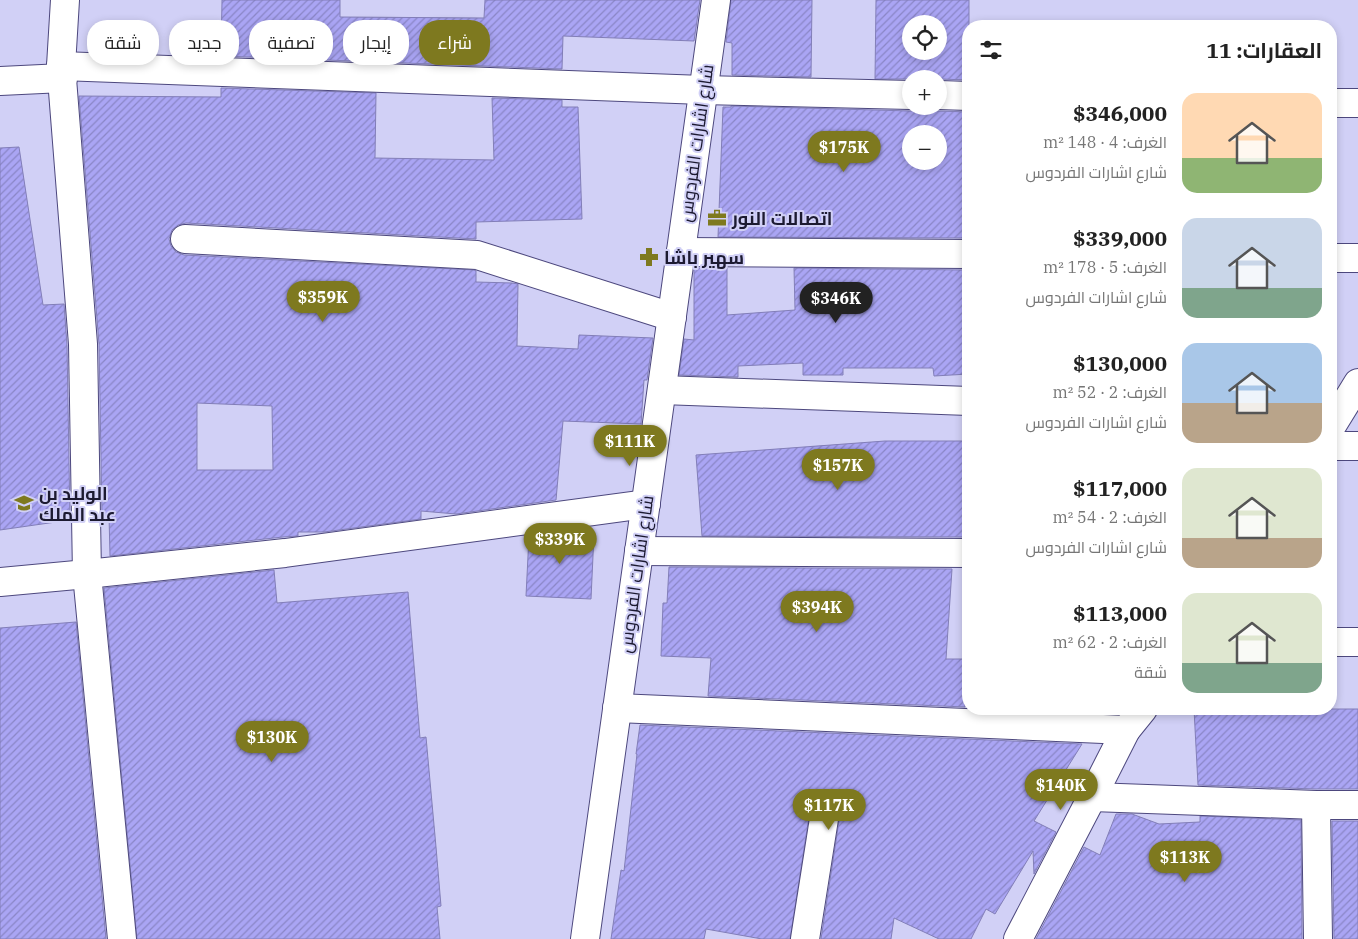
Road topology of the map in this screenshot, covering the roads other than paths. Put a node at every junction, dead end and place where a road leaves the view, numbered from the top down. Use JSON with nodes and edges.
{"nodes":[{"id":1,"x":65,"y":0,"type":"edge"},
{"id":2,"x":716,"y":0,"type":"edge"},
{"id":3,"x":62,"y":72,"type":"junction"},
{"id":4,"x":0,"y":81,"type":"edge"},
{"id":5,"x":703,"y":90,"type":"junction"},
{"id":6,"x":902,"y":95,"type":"edge"},
{"id":7,"x":947,"y":95,"type":"edge"},
{"id":8,"x":962,"y":96,"type":"edge"},
{"id":9,"x":1337,"y":103,"type":"edge"},
{"id":10,"x":1358,"y":103,"type":"edge"},
{"id":11,"x":185,"y":240,"type":"dead end"},
{"id":12,"x":681,"y":252,"type":"junction"},
{"id":13,"x":962,"y":254,"type":"edge"},
{"id":14,"x":1337,"y":258,"type":"edge"},
{"id":15,"x":1358,"y":258,"type":"edge"},
{"id":16,"x":672,"y":318,"type":"junction"},
{"id":17,"x":1358,"y":383,"type":"edge"},
{"id":18,"x":662,"y":390,"type":"junction"},
{"id":19,"x":962,"y":401,"type":"edge"},
{"id":20,"x":1337,"y":414,"type":"edge"},
{"id":21,"x":1337,"y":446,"type":"edge"},
{"id":22,"x":1358,"y":446,"type":"edge"},
{"id":23,"x":646,"y":504,"type":"junction"},
{"id":24,"x":639,"y":551,"type":"junction"},
{"id":25,"x":962,"y":554,"type":"edge"},
{"id":26,"x":87,"y":574,"type":"junction"},
{"id":27,"x":0,"y":582,"type":"edge"},
{"id":28,"x":1337,"y":642,"type":"edge"},
{"id":29,"x":1358,"y":642,"type":"edge"},
{"id":30,"x":617,"y":708,"type":"junction"},
{"id":31,"x":1138,"y":715,"type":"edge"},
{"id":32,"x":1126,"y":730,"type":"junction"},
{"id":33,"x":1092,"y":797,"type":"junction"},
{"id":34,"x":1316,"y":805,"type":"junction"},
{"id":35,"x":1358,"y":805,"type":"edge"},
{"id":36,"x":826,"y":806,"type":"dead end"},
{"id":37,"x":122,"y":939,"type":"edge"},
{"id":38,"x":585,"y":939,"type":"edge"},
{"id":39,"x":805,"y":939,"type":"edge"},
{"id":40,"x":1018,"y":939,"type":"edge"},
{"id":41,"x":1318,"y":939,"type":"edge"}],
"edges":[{"from":1,"to":3,"type":"street"},
{"from":2,"to":5,"type":"street","name":"شارع اشارات الفردوس"},
{"from":3,"to":4,"type":"street"},
{"from":3,"to":5,"type":"street"},
{"from":3,"to":26,"type":"street"},
{"from":5,"to":6,"type":"street"},
{"from":5,"to":12,"type":"street","name":"شارع اشارات الفردوس"},
{"from":7,"to":8,"type":"street"},
{"from":9,"to":10,"type":"street"},
{"from":11,"to":16,"type":"street"},
{"from":12,"to":13,"type":"street"},
{"from":12,"to":16,"type":"street","name":"شارع اشارات الفردوس"},
{"from":14,"to":15,"type":"street"},
{"from":16,"to":18,"type":"street","name":"شارع اشارات الفردوس"},
{"from":17,"to":20,"type":"street"},
{"from":18,"to":19,"type":"street"},
{"from":18,"to":23,"type":"street","name":"شارع اشارات الفردوس"},
{"from":21,"to":22,"type":"street"},
{"from":23,"to":24,"type":"street","name":"شارع اشارات الفردوس"},
{"from":23,"to":26,"type":"street"},
{"from":24,"to":25,"type":"street"},
{"from":24,"to":30,"type":"street","name":"شارع اشارات الفردوس"},
{"from":26,"to":27,"type":"street"},
{"from":26,"to":37,"type":"street"},
{"from":28,"to":29,"type":"street"},
{"from":30,"to":32,"type":"street"},
{"from":30,"to":38,"type":"street","name":"شارع اشارات الفردوس"},
{"from":31,"to":32,"type":"street"},
{"from":32,"to":33,"type":"street"},
{"from":33,"to":34,"type":"street"},
{"from":33,"to":40,"type":"street"},
{"from":34,"to":35,"type":"street"},
{"from":34,"to":41,"type":"street"},
{"from":36,"to":39,"type":"street"}]}
